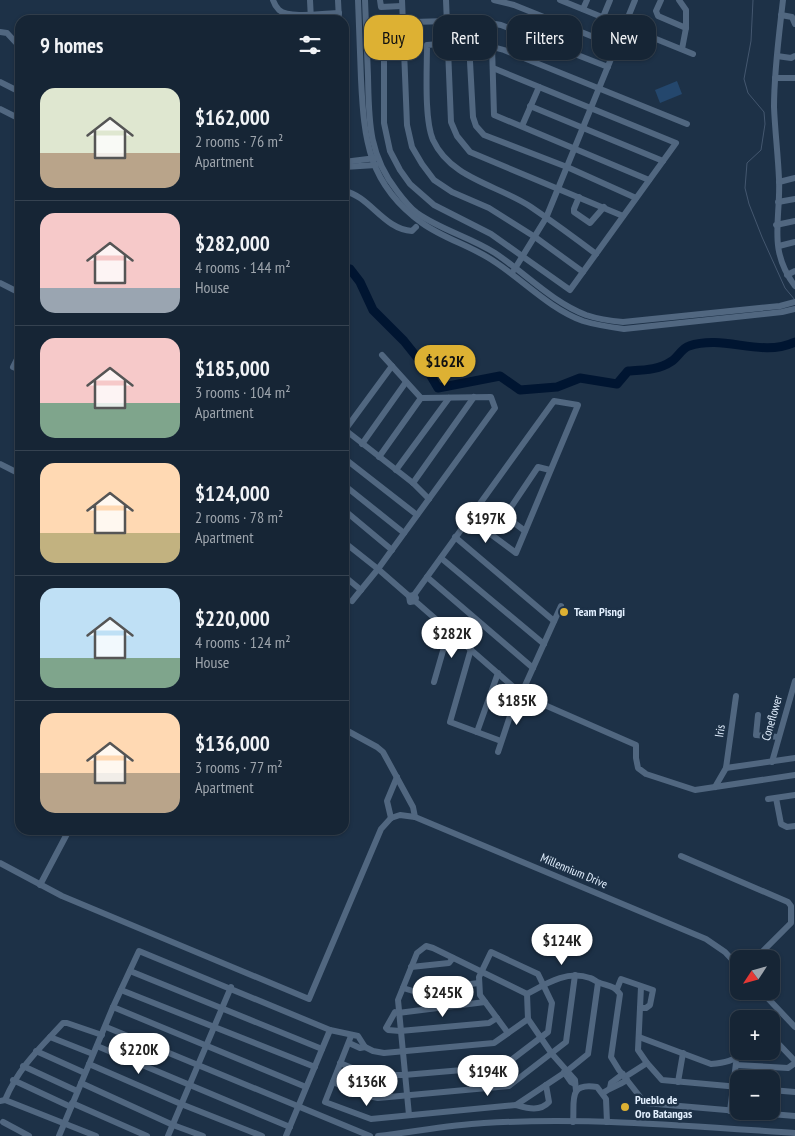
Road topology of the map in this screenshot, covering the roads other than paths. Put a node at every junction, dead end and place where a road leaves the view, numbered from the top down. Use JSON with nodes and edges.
{"nodes":[{"id":1,"x":273,"y":0,"type":"edge"},
{"id":2,"x":310,"y":0,"type":"edge"},
{"id":3,"x":338,"y":0,"type":"edge"},
{"id":4,"x":358,"y":0,"type":"edge"},
{"id":5,"x":365,"y":0,"type":"edge"},
{"id":6,"x":380,"y":0,"type":"edge"},
{"id":7,"x":446,"y":0,"type":"edge"},
{"id":8,"x":494,"y":0,"type":"edge"},
{"id":9,"x":562,"y":0,"type":"edge"},
{"id":10,"x":587,"y":0,"type":"edge"},
{"id":11,"x":610,"y":0,"type":"edge"},
{"id":12,"x":635,"y":0,"type":"edge"},
{"id":13,"x":660,"y":0,"type":"edge"},
{"id":14,"x":679,"y":0,"type":"edge"},
{"id":15,"x":783,"y":0,"type":"edge"},
{"id":16,"x":402,"y":3,"type":"edge"},
{"id":17,"x":583,"y":9,"type":"junction"},
{"id":18,"x":298,"y":15,"type":"edge"},
{"id":19,"x":311,"y":15,"type":"edge"},
{"id":20,"x":339,"y":15,"type":"edge"},
{"id":21,"x":366,"y":15,"type":"edge"},
{"id":22,"x":446,"y":15,"type":"edge"},
{"id":23,"x":598,"y":15,"type":"edge"},
{"id":24,"x":604,"y":15,"type":"edge"},
{"id":25,"x":629,"y":15,"type":"edge"},
{"id":26,"x":781,"y":15,"type":"junction"},
{"id":27,"x":359,"y":24,"type":"junction"},
{"id":28,"x":364,"y":24,"type":"edge"},
{"id":29,"x":497,"y":24,"type":"edge"},
{"id":30,"x":795,"y":24,"type":"edge"},
{"id":31,"x":686,"y":28,"type":"junction"},
{"id":32,"x":0,"y":32,"type":"edge"},
{"id":33,"x":592,"y":36,"type":"edge"},
{"id":34,"x":656,"y":39,"type":"edge"},
{"id":35,"x":15,"y":42,"type":"edge"},
{"id":36,"x":433,"y":44,"type":"edge"},
{"id":37,"x":497,"y":48,"type":"edge"},
{"id":38,"x":682,"y":49,"type":"junction"},
{"id":39,"x":693,"y":54,"type":"dead end"},
{"id":40,"x":777,"y":56,"type":"junction"},
{"id":41,"x":795,"y":56,"type":"edge"},
{"id":42,"x":368,"y":60,"type":"edge"},
{"id":43,"x":384,"y":60,"type":"edge"},
{"id":44,"x":404,"y":60,"type":"edge"},
{"id":45,"x":448,"y":60,"type":"edge"},
{"id":46,"x":470,"y":60,"type":"edge"},
{"id":47,"x":493,"y":60,"type":"edge"},
{"id":48,"x":611,"y":60,"type":"edge"},
{"id":49,"x":608,"y":67,"type":"junction"},
{"id":50,"x":493,"y":68,"type":"junction"},
{"id":51,"x":775,"y":78,"type":"junction"},
{"id":52,"x":795,"y":78,"type":"edge"},
{"id":53,"x":0,"y":82,"type":"edge"},
{"id":54,"x":539,"y":87,"type":"junction"},
{"id":55,"x":599,"y":88,"type":"junction"},
{"id":56,"x":15,"y":90,"type":"edge"},
{"id":57,"x":530,"y":106,"type":"junction"},
{"id":58,"x":591,"y":108,"type":"junction"},
{"id":59,"x":0,"y":109,"type":"edge"},
{"id":60,"x":15,"y":116,"type":"edge"},
{"id":61,"x":687,"y":124,"type":"dead end"},
{"id":62,"x":522,"y":126,"type":"junction"},
{"id":63,"x":583,"y":129,"type":"junction"},
{"id":64,"x":575,"y":148,"type":"junction"},
{"id":65,"x":375,"y":161,"type":"junction"},
{"id":66,"x":663,"y":161,"type":"junction"},
{"id":67,"x":349,"y":163,"type":"edge"},
{"id":68,"x":353,"y":164,"type":"junction"},
{"id":69,"x":349,"y":165,"type":"edge"},
{"id":70,"x":567,"y":167,"type":"junction"},
{"id":71,"x":795,"y":178,"type":"edge"},
{"id":72,"x":649,"y":180,"type":"junction"},
{"id":73,"x":779,"y":182,"type":"junction"},
{"id":74,"x":558,"y":188,"type":"junction"},
{"id":75,"x":349,"y":193,"type":"edge"},
{"id":76,"x":579,"y":197,"type":"junction"},
{"id":77,"x":636,"y":198,"type":"junction"},
{"id":78,"x":795,"y":199,"type":"edge"},
{"id":79,"x":778,"y":202,"type":"junction"},
{"id":80,"x":604,"y":207,"type":"junction"},
{"id":81,"x":623,"y":216,"type":"junction"},
{"id":82,"x":546,"y":218,"type":"junction"},
{"id":83,"x":795,"y":221,"type":"edge"},
{"id":84,"x":776,"y":225,"type":"junction"},
{"id":85,"x":416,"y":227,"type":"dead end"},
{"id":86,"x":535,"y":237,"type":"junction"},
{"id":87,"x":795,"y":242,"type":"edge"},
{"id":88,"x":778,"y":246,"type":"junction"},
{"id":89,"x":596,"y":254,"type":"junction"},
{"id":90,"x":523,"y":256,"type":"junction"},
{"id":91,"x":514,"y":270,"type":"junction"},
{"id":92,"x":795,"y":271,"type":"edge"},
{"id":93,"x":583,"y":272,"type":"junction"},
{"id":94,"x":787,"y":275,"type":"junction"},
{"id":95,"x":0,"y":283,"type":"edge"},
{"id":96,"x":795,"y":286,"type":"edge"},
{"id":97,"x":15,"y":289,"type":"edge"},
{"id":98,"x":795,"y":302,"type":"edge"},
{"id":99,"x":795,"y":309,"type":"edge"},
{"id":100,"x":382,"y":355,"type":"dead end"},
{"id":101,"x":392,"y":366,"type":"junction"},
{"id":102,"x":406,"y":382,"type":"junction"},
{"id":103,"x":474,"y":397,"type":"junction"},
{"id":104,"x":421,"y":398,"type":"junction"},
{"id":105,"x":449,"y":398,"type":"junction"},
{"id":106,"x":349,"y":423,"type":"edge"},
{"id":107,"x":349,"y":434,"type":"edge"},
{"id":108,"x":362,"y":444,"type":"junction"},
{"id":109,"x":378,"y":457,"type":"junction"},
{"id":110,"x":349,"y":462,"type":"edge"},
{"id":111,"x":0,"y":464,"type":"edge"},
{"id":112,"x":396,"y":470,"type":"junction"},
{"id":113,"x":550,"y":470,"type":"junction"},
{"id":114,"x":15,"y":472,"type":"edge"},
{"id":115,"x":413,"y":483,"type":"junction"},
{"id":116,"x":349,"y":489,"type":"edge"},
{"id":117,"x":429,"y":499,"type":"junction"},
{"id":118,"x":349,"y":514,"type":"edge"},
{"id":119,"x":417,"y":515,"type":"junction"},
{"id":120,"x":470,"y":518,"type":"junction"},
{"id":121,"x":525,"y":531,"type":"junction"},
{"id":122,"x":404,"y":532,"type":"junction"},
{"id":123,"x":455,"y":537,"type":"junction"},
{"id":124,"x":349,"y":546,"type":"edge"},
{"id":125,"x":392,"y":550,"type":"junction"},
{"id":126,"x":441,"y":558,"type":"junction"},
{"id":127,"x":378,"y":569,"type":"junction"},
{"id":128,"x":427,"y":577,"type":"junction"},
{"id":129,"x":349,"y":580,"type":"edge"},
{"id":130,"x":361,"y":590,"type":"junction"},
{"id":131,"x":413,"y":597,"type":"junction"},
{"id":132,"x":352,"y":601,"type":"dead end"},
{"id":133,"x":561,"y":606,"type":"dead end"},
{"id":134,"x":554,"y":621,"type":"junction"},
{"id":135,"x":449,"y":630,"type":"junction"},
{"id":136,"x":544,"y":644,"type":"junction"},
{"id":137,"x":471,"y":649,"type":"junction"},
{"id":138,"x":533,"y":668,"type":"junction"},
{"id":139,"x":498,"y":673,"type":"junction"},
{"id":140,"x":795,"y":681,"type":"edge"},
{"id":141,"x":434,"y":682,"type":"dead end"},
{"id":142,"x":521,"y":693,"type":"junction"},
{"id":143,"x":736,"y":696,"type":"dead end"},
{"id":144,"x":758,"y":715,"type":"dead end"},
{"id":145,"x":349,"y":732,"type":"edge"},
{"id":146,"x":477,"y":732,"type":"junction"},
{"id":147,"x":778,"y":736,"type":"junction"},
{"id":148,"x":501,"y":741,"type":"junction"},
{"id":149,"x":498,"y":752,"type":"dead end"},
{"id":150,"x":795,"y":758,"type":"edge"},
{"id":151,"x":772,"y":762,"type":"junction"},
{"id":152,"x":726,"y":768,"type":"junction"},
{"id":153,"x":795,"y":775,"type":"edge"},
{"id":154,"x":398,"y":778,"type":"junction"},
{"id":155,"x":715,"y":787,"type":"junction"},
{"id":156,"x":795,"y":795,"type":"edge"},
{"id":157,"x":391,"y":818,"type":"junction"},
{"id":158,"x":415,"y":818,"type":"junction"},
{"id":159,"x":795,"y":826,"type":"edge"},
{"id":160,"x":66,"y":835,"type":"edge"},
{"id":161,"x":680,"y":856,"type":"dead end"},
{"id":162,"x":0,"y":863,"type":"edge"},
{"id":163,"x":40,"y":885,"type":"junction"},
{"id":164,"x":763,"y":950,"type":"edge"},
{"id":165,"x":730,"y":957,"type":"edge"},
{"id":166,"x":453,"y":958,"type":"junction"},
{"id":167,"x":411,"y":968,"type":"junction"},
{"id":168,"x":130,"y":971,"type":"junction"},
{"id":169,"x":481,"y":971,"type":"junction"},
{"id":170,"x":576,"y":975,"type":"junction"},
{"id":171,"x":479,"y":983,"type":"junction"},
{"id":172,"x":598,"y":983,"type":"junction"},
{"id":173,"x":544,"y":985,"type":"junction"},
{"id":174,"x":231,"y":987,"type":"junction"},
{"id":175,"x":641,"y":987,"type":"junction"},
{"id":176,"x":403,"y":988,"type":"junction"},
{"id":177,"x":617,"y":989,"type":"junction"},
{"id":178,"x":121,"y":990,"type":"junction"},
{"id":179,"x":527,"y":994,"type":"junction"},
{"id":180,"x":769,"y":1000,"type":"edge"},
{"id":181,"x":485,"y":1002,"type":"junction"},
{"id":182,"x":113,"y":1007,"type":"junction"},
{"id":183,"x":640,"y":1008,"type":"junction"},
{"id":184,"x":222,"y":1009,"type":"junction"},
{"id":185,"x":398,"y":1013,"type":"junction"},
{"id":186,"x":497,"y":1018,"type":"junction"},
{"id":187,"x":528,"y":1020,"type":"junction"},
{"id":188,"x":106,"y":1027,"type":"junction"},
{"id":189,"x":213,"y":1027,"type":"junction"},
{"id":190,"x":795,"y":1028,"type":"edge"},
{"id":191,"x":330,"y":1030,"type":"junction"},
{"id":192,"x":400,"y":1031,"type":"junction"},
{"id":193,"x":508,"y":1033,"type":"junction"},
{"id":194,"x":102,"y":1036,"type":"junction"},
{"id":195,"x":351,"y":1036,"type":"junction"},
{"id":196,"x":50,"y":1037,"type":"junction"},
{"id":197,"x":540,"y":1037,"type":"junction"},
{"id":198,"x":639,"y":1037,"type":"junction"},
{"id":199,"x":349,"y":1043,"type":"junction"},
{"id":200,"x":97,"y":1046,"type":"junction"},
{"id":201,"x":206,"y":1046,"type":"junction"},
{"id":202,"x":780,"y":1046,"type":"edge"},
{"id":203,"x":365,"y":1047,"type":"junction"},
{"id":204,"x":322,"y":1049,"type":"junction"},
{"id":205,"x":36,"y":1051,"type":"junction"},
{"id":206,"x":402,"y":1052,"type":"junction"},
{"id":207,"x":94,"y":1054,"type":"junction"},
{"id":208,"x":552,"y":1054,"type":"junction"},
{"id":209,"x":683,"y":1054,"type":"junction"},
{"id":210,"x":646,"y":1062,"type":"junction"},
{"id":211,"x":736,"y":1062,"type":"junction"},
{"id":212,"x":795,"y":1062,"type":"edge"},
{"id":213,"x":340,"y":1063,"type":"junction"},
{"id":214,"x":89,"y":1064,"type":"junction"},
{"id":215,"x":197,"y":1065,"type":"junction"},
{"id":216,"x":23,"y":1066,"type":"junction"},
{"id":217,"x":314,"y":1067,"type":"junction"},
{"id":218,"x":736,"y":1070,"type":"edge"},
{"id":219,"x":566,"y":1072,"type":"junction"},
{"id":220,"x":85,"y":1073,"type":"junction"},
{"id":221,"x":404,"y":1075,"type":"junction"},
{"id":222,"x":625,"y":1077,"type":"junction"},
{"id":223,"x":13,"y":1080,"type":"junction"},
{"id":224,"x":333,"y":1082,"type":"junction"},
{"id":225,"x":678,"y":1082,"type":"junction"},
{"id":226,"x":81,"y":1083,"type":"junction"},
{"id":227,"x":190,"y":1084,"type":"junction"},
{"id":228,"x":546,"y":1085,"type":"junction"},
{"id":229,"x":730,"y":1086,"type":"edge"},
{"id":230,"x":306,"y":1087,"type":"junction"},
{"id":231,"x":575,"y":1088,"type":"junction"},
{"id":232,"x":77,"y":1091,"type":"junction"},
{"id":233,"x":780,"y":1091,"type":"edge"},
{"id":234,"x":795,"y":1092,"type":"edge"},
{"id":235,"x":603,"y":1093,"type":"junction"},
{"id":236,"x":406,"y":1095,"type":"junction"},
{"id":237,"x":2,"y":1100,"type":"edge"},
{"id":238,"x":181,"y":1104,"type":"junction"},
{"id":239,"x":71,"y":1105,"type":"junction"},
{"id":240,"x":516,"y":1105,"type":"junction"},
{"id":241,"x":298,"y":1106,"type":"junction"},
{"id":242,"x":730,"y":1111,"type":"edge"},
{"id":243,"x":409,"y":1115,"type":"junction"},
{"id":244,"x":780,"y":1115,"type":"edge"},
{"id":245,"x":795,"y":1116,"type":"edge"},
{"id":246,"x":573,"y":1122,"type":"junction"},
{"id":247,"x":607,"y":1122,"type":"junction"},
{"id":248,"x":1,"y":1123,"type":"edge"},
{"id":249,"x":63,"y":1124,"type":"junction"},
{"id":250,"x":172,"y":1125,"type":"junction"},
{"id":251,"x":290,"y":1127,"type":"junction"},
{"id":252,"x":795,"y":1133,"type":"edge"},
{"id":253,"x":29,"y":1136,"type":"edge"},
{"id":254,"x":59,"y":1136,"type":"edge"},
{"id":255,"x":96,"y":1136,"type":"edge"},
{"id":256,"x":147,"y":1136,"type":"edge"},
{"id":257,"x":168,"y":1136,"type":"edge"},
{"id":258,"x":203,"y":1136,"type":"edge"},
{"id":259,"x":262,"y":1136,"type":"edge"},
{"id":260,"x":286,"y":1136,"type":"edge"},
{"id":261,"x":370,"y":1136,"type":"edge"},
{"id":262,"x":378,"y":1136,"type":"edge"}],
"edges":[{"from":1,"to":18,"type":"street"},
{"from":2,"to":19,"type":"street"},
{"from":3,"to":20,"type":"street"},
{"from":4,"to":27,"type":"street"},
{"from":5,"to":21,"type":"street"},
{"from":6,"to":16,"type":"street"},
{"from":7,"to":22,"type":"street"},
{"from":8,"to":33,"type":"street"},
{"from":9,"to":17,"type":"street"},
{"from":10,"to":17,"type":"street"},
{"from":11,"to":24,"type":"street"},
{"from":12,"to":25,"type":"street"},
{"from":13,"to":31,"type":"street"},
{"from":14,"to":31,"type":"street"},
{"from":15,"to":26,"type":"street"},
{"from":17,"to":23,"type":"street"},
{"from":26,"to":30,"type":"street"},
{"from":26,"to":40,"type":"street"},
{"from":27,"to":28,"type":"street"},
{"from":27,"to":65,"type":"street"},
{"from":29,"to":49,"type":"street"},
{"from":31,"to":38,"type":"street"},
{"from":32,"to":35,"type":"street"},
{"from":34,"to":38,"type":"street"},
{"from":36,"to":82,"type":"street"},
{"from":37,"to":55,"type":"street"},
{"from":38,"to":39,"type":"street"},
{"from":40,"to":41,"type":"street"},
{"from":40,"to":51,"type":"street"},
{"from":42,"to":65,"type":"street"},
{"from":43,"to":90,"type":"street"},
{"from":44,"to":86,"type":"street"},
{"from":45,"to":74,"type":"street"},
{"from":46,"to":70,"type":"street"},
{"from":47,"to":50,"type":"street"},
{"from":48,"to":49,"type":"street"},
{"from":49,"to":55,"type":"street"},
{"from":50,"to":54,"type":"street"},
{"from":50,"to":62,"type":"street"},
{"from":51,"to":52,"type":"street"},
{"from":51,"to":73,"type":"street"},
{"from":53,"to":56,"type":"street"},
{"from":54,"to":57,"type":"street"},
{"from":54,"to":58,"type":"street"},
{"from":55,"to":58,"type":"street"},
{"from":55,"to":61,"type":"street"},
{"from":57,"to":62,"type":"street"},
{"from":57,"to":63,"type":"street"},
{"from":58,"to":63,"type":"street"},
{"from":58,"to":66,"type":"street"},
{"from":59,"to":60,"type":"street"},
{"from":62,"to":64,"type":"street"},
{"from":63,"to":64,"type":"street"},
{"from":63,"to":66,"type":"street"},
{"from":64,"to":70,"type":"street"},
{"from":64,"to":72,"type":"street"},
{"from":65,"to":68,"type":"street"},
{"from":65,"to":91,"type":"street"},
{"from":66,"to":72,"type":"street"},
{"from":67,"to":68,"type":"street"},
{"from":68,"to":69,"type":"street"},
{"from":70,"to":74,"type":"street"},
{"from":70,"to":77,"type":"street"},
{"from":71,"to":73,"type":"street"},
{"from":72,"to":77,"type":"street"},
{"from":73,"to":79,"type":"street"},
{"from":74,"to":76,"type":"street"},
{"from":74,"to":82,"type":"street"},
{"from":75,"to":85,"type":"street"},
{"from":76,"to":80,"type":"street"},
{"from":76,"to":80,"type":"street"},
{"from":77,"to":81,"type":"street"},
{"from":78,"to":79,"type":"street"},
{"from":79,"to":84,"type":"street"},
{"from":80,"to":81,"type":"street"},
{"from":81,"to":89,"type":"street"},
{"from":82,"to":86,"type":"street"},
{"from":82,"to":89,"type":"street"},
{"from":83,"to":84,"type":"street"},
{"from":84,"to":88,"type":"street"},
{"from":86,"to":90,"type":"street"},
{"from":86,"to":93,"type":"street"},
{"from":87,"to":88,"type":"street"},
{"from":88,"to":94,"type":"street"},
{"from":89,"to":93,"type":"street"},
{"from":90,"to":91,"type":"street"},
{"from":90,"to":93,"type":"street"},
{"from":91,"to":98,"type":"street"},
{"from":91,"to":99,"type":"street"},
{"from":92,"to":94,"type":"street"},
{"from":94,"to":96,"type":"street"},
{"from":95,"to":97,"type":"street"},
{"from":100,"to":101,"type":"street"},
{"from":101,"to":102,"type":"street"},
{"from":101,"to":106,"type":"street"},
{"from":102,"to":104,"type":"street"},
{"from":102,"to":108,"type":"street"},
{"from":103,"to":105,"type":"street"},
{"from":103,"to":115,"type":"street"},
{"from":103,"to":117,"type":"street"},
{"from":104,"to":105,"type":"street"},
{"from":104,"to":109,"type":"street"},
{"from":105,"to":112,"type":"street"},
{"from":107,"to":108,"type":"street"},
{"from":108,"to":109,"type":"street"},
{"from":109,"to":112,"type":"street"},
{"from":110,"to":119,"type":"street"},
{"from":111,"to":114,"type":"street"},
{"from":112,"to":115,"type":"street"},
{"from":113,"to":120,"type":"street"},
{"from":113,"to":121,"type":"street"},
{"from":113,"to":121,"type":"street"},
{"from":115,"to":117,"type":"street"},
{"from":116,"to":122,"type":"street"},
{"from":117,"to":119,"type":"street"},
{"from":118,"to":125,"type":"street"},
{"from":119,"to":122,"type":"street"},
{"from":120,"to":121,"type":"street"},
{"from":120,"to":123,"type":"street"},
{"from":122,"to":125,"type":"street"},
{"from":123,"to":126,"type":"street"},
{"from":123,"to":134,"type":"street"},
{"from":124,"to":127,"type":"street"},
{"from":125,"to":127,"type":"street"},
{"from":126,"to":128,"type":"street"},
{"from":126,"to":136,"type":"street"},
{"from":127,"to":130,"type":"street"},
{"from":127,"to":131,"type":"street"},
{"from":128,"to":131,"type":"street"},
{"from":128,"to":138,"type":"street"},
{"from":129,"to":130,"type":"street"},
{"from":130,"to":132,"type":"street"},
{"from":131,"to":135,"type":"street"},
{"from":133,"to":134,"type":"street"},
{"from":134,"to":136,"type":"street"},
{"from":135,"to":137,"type":"street"},
{"from":135,"to":141,"type":"street"},
{"from":136,"to":138,"type":"street"},
{"from":137,"to":139,"type":"street"},
{"from":137,"to":146,"type":"street"},
{"from":138,"to":142,"type":"street"},
{"from":139,"to":142,"type":"street"},
{"from":139,"to":146,"type":"street"},
{"from":140,"to":147,"type":"street","name":"Coneflower"},
{"from":142,"to":148,"type":"street"},
{"from":142,"to":155,"type":"street"},
{"from":143,"to":152,"type":"street","name":"Iris"},
{"from":144,"to":147,"type":"street"},
{"from":145,"to":154,"type":"street"},
{"from":146,"to":148,"type":"street"},
{"from":147,"to":151,"type":"street","name":"Coneflower"},
{"from":148,"to":149,"type":"street"},
{"from":150,"to":151,"type":"street"},
{"from":151,"to":152,"type":"street"},
{"from":152,"to":155,"type":"street"},
{"from":153,"to":155,"type":"street"},
{"from":154,"to":157,"type":"street"},
{"from":154,"to":158,"type":"street"},
{"from":156,"to":159,"type":"street"},
{"from":157,"to":158,"type":"street","name":"Millennium Drive"},
{"from":157,"to":163,"type":"street"},
{"from":158,"to":165,"type":"street","name":"Millennium Drive"},
{"from":160,"to":163,"type":"street"},
{"from":161,"to":164,"type":"street"},
{"from":162,"to":163,"type":"street"},
{"from":166,"to":167,"type":"street"},
{"from":166,"to":167,"type":"street"},
{"from":166,"to":169,"type":"street"},
{"from":167,"to":176,"type":"street"},
{"from":168,"to":174,"type":"street"},
{"from":168,"to":178,"type":"street"},
{"from":168,"to":184,"type":"street"},
{"from":169,"to":171,"type":"street"},
{"from":169,"to":173,"type":"street"},
{"from":169,"to":179,"type":"street"},
{"from":170,"to":172,"type":"street"},
{"from":170,"to":173,"type":"street"},
{"from":170,"to":208,"type":"street"},
{"from":171,"to":176,"type":"street"},
{"from":171,"to":181,"type":"street"},
{"from":172,"to":177,"type":"street"},
{"from":172,"to":219,"type":"street"},
{"from":173,"to":179,"type":"street"},
{"from":173,"to":197,"type":"street"},
{"from":174,"to":184,"type":"street"},
{"from":174,"to":191,"type":"street"},
{"from":175,"to":177,"type":"street"},
{"from":175,"to":183,"type":"street"},
{"from":175,"to":183,"type":"street"},
{"from":176,"to":185,"type":"street"},
{"from":177,"to":222,"type":"street"},
{"from":178,"to":182,"type":"street"},
{"from":178,"to":189,"type":"street"},
{"from":179,"to":187,"type":"street"},
{"from":180,"to":190,"type":"street"},
{"from":181,"to":185,"type":"street"},
{"from":181,"to":186,"type":"street"},
{"from":182,"to":188,"type":"street"},
{"from":182,"to":201,"type":"street"},
{"from":183,"to":198,"type":"street"},
{"from":184,"to":189,"type":"street"},
{"from":184,"to":204,"type":"street"},
{"from":185,"to":192,"type":"street"},
{"from":185,"to":192,"type":"street"},
{"from":186,"to":192,"type":"street"},
{"from":186,"to":193,"type":"street"},
{"from":187,"to":193,"type":"street"},
{"from":187,"to":197,"type":"street"},
{"from":188,"to":194,"type":"street"},
{"from":188,"to":215,"type":"street"},
{"from":189,"to":201,"type":"street"},
{"from":189,"to":217,"type":"street"},
{"from":191,"to":195,"type":"street"},
{"from":191,"to":204,"type":"street"},
{"from":192,"to":206,"type":"street"},
{"from":193,"to":206,"type":"street"},
{"from":194,"to":196,"type":"street"},
{"from":194,"to":200,"type":"street"},
{"from":195,"to":199,"type":"street"},
{"from":195,"to":203,"type":"street"},
{"from":196,"to":205,"type":"street"},
{"from":196,"to":207,"type":"street"},
{"from":197,"to":208,"type":"street"},
{"from":197,"to":221,"type":"street"},
{"from":198,"to":209,"type":"street"},
{"from":198,"to":210,"type":"street"},
{"from":199,"to":203,"type":"street"},
{"from":199,"to":213,"type":"street"},
{"from":200,"to":207,"type":"street"},
{"from":200,"to":227,"type":"street"},
{"from":201,"to":215,"type":"street"},
{"from":201,"to":230,"type":"street"},
{"from":202,"to":212,"type":"street"},
{"from":203,"to":206,"type":"street"},
{"from":204,"to":217,"type":"street"},
{"from":205,"to":216,"type":"street"},
{"from":205,"to":220,"type":"street"},
{"from":206,"to":221,"type":"street"},
{"from":207,"to":214,"type":"street"},
{"from":208,"to":219,"type":"street"},
{"from":208,"to":236,"type":"street"},
{"from":209,"to":211,"type":"street"},
{"from":209,"to":225,"type":"street"},
{"from":210,"to":222,"type":"street"},
{"from":210,"to":225,"type":"street"},
{"from":211,"to":212,"type":"street"},
{"from":211,"to":218,"type":"street"},
{"from":213,"to":221,"type":"street"},
{"from":213,"to":224,"type":"street"},
{"from":214,"to":220,"type":"street"},
{"from":214,"to":238,"type":"street"},
{"from":215,"to":227,"type":"street"},
{"from":215,"to":241,"type":"street"},
{"from":216,"to":223,"type":"street"},
{"from":216,"to":232,"type":"street"},
{"from":217,"to":230,"type":"street"},
{"from":219,"to":228,"type":"street"},
{"from":219,"to":231,"type":"street"},
{"from":220,"to":226,"type":"street"},
{"from":221,"to":236,"type":"street"},
{"from":222,"to":235,"type":"street"},
{"from":222,"to":242,"type":"street"},
{"from":223,"to":237,"type":"street"},
{"from":223,"to":239,"type":"street"},
{"from":224,"to":236,"type":"street"},
{"from":224,"to":243,"type":"street"},
{"from":225,"to":229,"type":"street"},
{"from":226,"to":232,"type":"street"},
{"from":226,"to":250,"type":"street"},
{"from":227,"to":238,"type":"street"},
{"from":227,"to":251,"type":"street"},
{"from":228,"to":240,"type":"street"},
{"from":228,"to":240,"type":"street"},
{"from":230,"to":241,"type":"street"},
{"from":231,"to":235,"type":"street"},
{"from":231,"to":246,"type":"street"},
{"from":232,"to":239,"type":"street"},
{"from":233,"to":234,"type":"street"},
{"from":235,"to":247,"type":"street"},
{"from":236,"to":243,"type":"street"},
{"from":237,"to":249,"type":"street"},
{"from":238,"to":250,"type":"street"},
{"from":238,"to":259,"type":"street"},
{"from":239,"to":249,"type":"street"},
{"from":239,"to":256,"type":"street"},
{"from":240,"to":243,"type":"street"},
{"from":241,"to":251,"type":"street"},
{"from":241,"to":261,"type":"street"},
{"from":244,"to":245,"type":"street"},
{"from":246,"to":247,"type":"street"},
{"from":246,"to":262,"type":"street"},
{"from":247,"to":252,"type":"street"},
{"from":248,"to":253,"type":"street"},
{"from":249,"to":254,"type":"street"},
{"from":249,"to":255,"type":"street"},
{"from":250,"to":257,"type":"street"},
{"from":250,"to":258,"type":"street"},
{"from":251,"to":260,"type":"street"}]}
